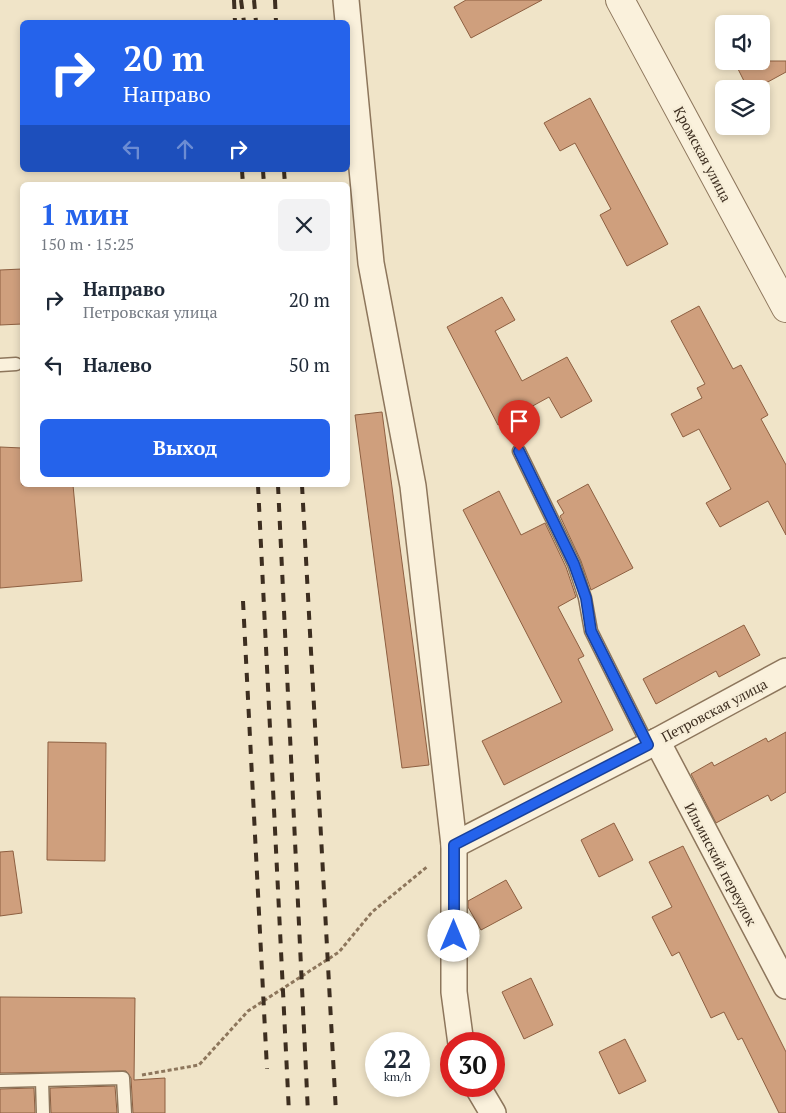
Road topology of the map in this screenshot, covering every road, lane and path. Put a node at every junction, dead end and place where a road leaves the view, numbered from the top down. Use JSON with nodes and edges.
{"nodes":[{"id":1,"x":346,"y":0,"type":"edge"},
{"id":2,"x":620,"y":0,"type":"edge"},
{"id":3,"x":348,"y":20,"type":"edge"},
{"id":4,"x":350,"y":42,"type":"edge"},
{"id":5,"x":786,"y":308,"type":"edge"},
{"id":6,"x":16,"y":364,"type":"dead end"},
{"id":7,"x":0,"y":365,"type":"edge"},
{"id":8,"x":519,"y":451,"type":"dead end"},
{"id":9,"x":786,"y":671,"type":"edge"},
{"id":10,"x":652,"y":743,"type":"junction"},
{"id":11,"x":454,"y":845,"type":"junction"},
{"id":12,"x":786,"y":986,"type":"edge"},
{"id":13,"x":459,"y":1032,"type":"edge"},
{"id":14,"x":123,"y":1078,"type":"junction"},
{"id":15,"x":42,"y":1080,"type":"junction"},
{"id":16,"x":0,"y":1081,"type":"edge"},
{"id":17,"x":484,"y":1097,"type":"edge"},
{"id":18,"x":43,"y":1113,"type":"edge"},
{"id":19,"x":125,"y":1113,"type":"edge"},
{"id":20,"x":493,"y":1113,"type":"edge"}],
"edges":[{"from":1,"to":3,"type":"street"},
{"from":2,"to":5,"type":"street","name":"Кромская улица"},
{"from":4,"to":11,"type":"street"},
{"from":6,"to":7,"type":"lane"},
{"from":8,"to":10,"type":"lane"},
{"from":9,"to":10,"type":"street","name":"Петровская улица"},
{"from":10,"to":11,"type":"street","name":"Петровская улица"},
{"from":10,"to":12,"type":"street","name":"Ильинский переулок"},
{"from":11,"to":13,"type":"street"},
{"from":11,"to":14,"type":"path"},
{"from":14,"to":15,"type":"lane"},
{"from":14,"to":19,"type":"lane"},
{"from":15,"to":16,"type":"lane"},
{"from":15,"to":18,"type":"lane"},
{"from":17,"to":20,"type":"street"}]}
